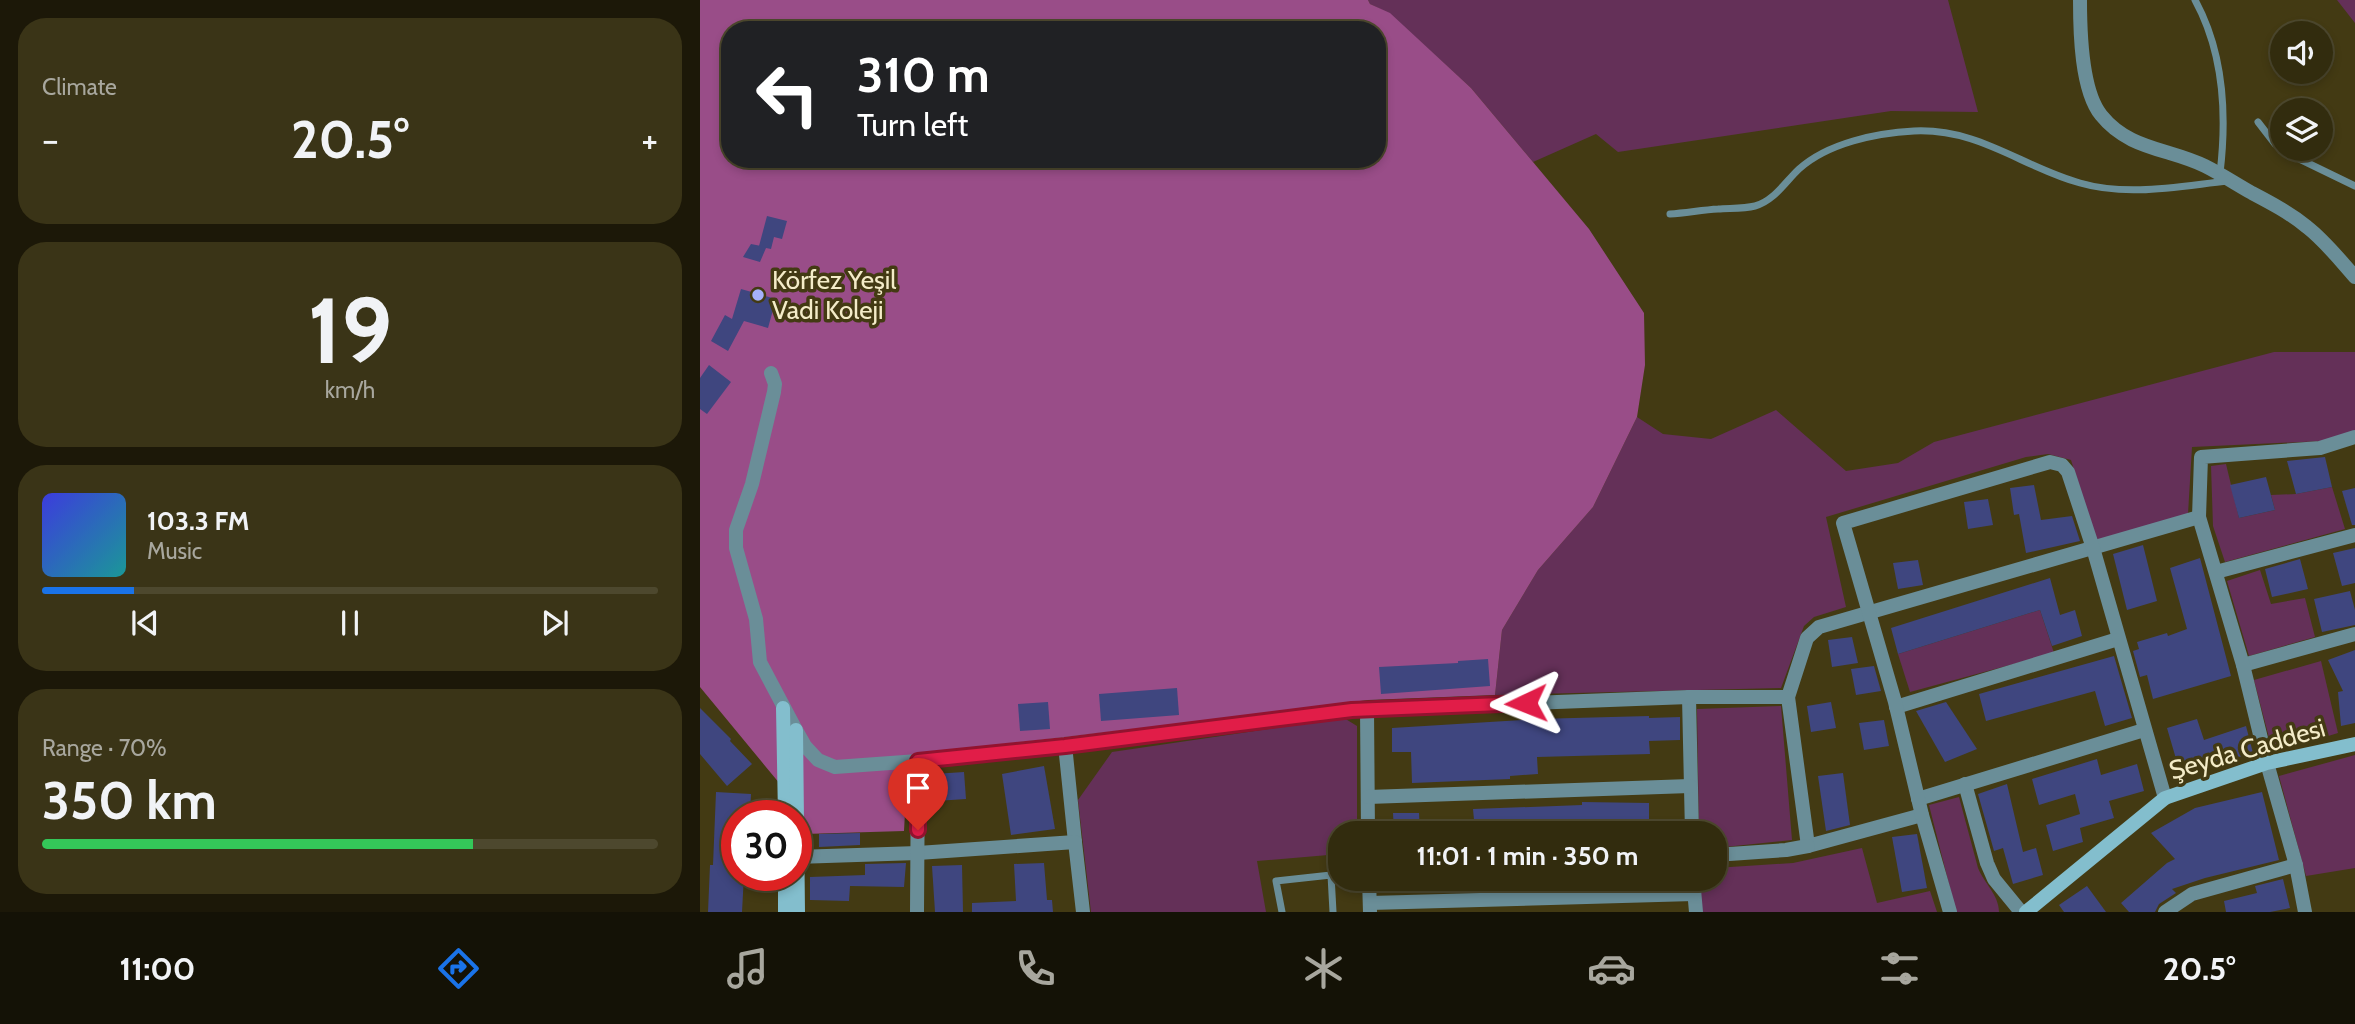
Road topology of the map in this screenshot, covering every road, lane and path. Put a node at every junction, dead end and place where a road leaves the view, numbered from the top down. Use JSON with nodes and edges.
{"nodes":[{"id":1,"x":2080,"y":0,"type":"edge"},
{"id":2,"x":2195,"y":0,"type":"edge"},
{"id":3,"x":2258,"y":122,"type":"dead end"},
{"id":4,"x":2226,"y":177,"type":"junction"},
{"id":5,"x":2355,"y":186,"type":"edge"},
{"id":6,"x":1670,"y":214,"type":"dead end"},
{"id":7,"x":2355,"y":277,"type":"edge"},
{"id":8,"x":771,"y":373,"type":"dead end"},
{"id":9,"x":2355,"y":437,"type":"edge"},
{"id":10,"x":2199,"y":517,"type":"junction"},
{"id":11,"x":2355,"y":535,"type":"edge"},
{"id":12,"x":2093,"y":548,"type":"junction"},
{"id":13,"x":2216,"y":572,"type":"junction"},
{"id":14,"x":1869,"y":614,"type":"junction"},
{"id":15,"x":2355,"y":634,"type":"edge"},
{"id":16,"x":2118,"y":639,"type":"junction"},
{"id":17,"x":2243,"y":665,"type":"junction"},
{"id":18,"x":1689,"y":697,"type":"junction"},
{"id":19,"x":1788,"y":697,"type":"junction"},
{"id":20,"x":783,"y":708,"type":"junction"},
{"id":21,"x":1896,"y":708,"type":"junction"},
{"id":22,"x":1367,"y":709,"type":"junction"},
{"id":23,"x":796,"y":730,"type":"junction"},
{"id":24,"x":2144,"y":730,"type":"junction"},
{"id":25,"x":2355,"y":744,"type":"edge"},
{"id":26,"x":1065,"y":746,"type":"junction"},
{"id":27,"x":918,"y":761,"type":"junction"},
{"id":28,"x":2267,"y":763,"type":"junction"},
{"id":29,"x":1965,"y":784,"type":"junction"},
{"id":30,"x":1690,"y":786,"type":"junction"},
{"id":31,"x":1368,"y":797,"type":"junction"},
{"id":32,"x":1918,"y":799,"type":"junction"},
{"id":33,"x":2165,"y":799,"type":"junction"},
{"id":34,"x":785,"y":800,"type":"edge"},
{"id":35,"x":797,"y":800,"type":"edge"},
{"id":36,"x":1922,"y":815,"type":"junction"},
{"id":37,"x":1368,"y":821,"type":"edge"},
{"id":38,"x":1691,"y":821,"type":"edge"},
{"id":39,"x":1074,"y":842,"type":"junction"},
{"id":40,"x":1808,"y":846,"type":"junction"},
{"id":41,"x":918,"y":853,"type":"junction"},
{"id":42,"x":1727,"y":854,"type":"edge"},
{"id":43,"x":812,"y":857,"type":"edge"},
{"id":44,"x":2297,"y":864,"type":"junction"},
{"id":45,"x":785,"y":891,"type":"edge"},
{"id":46,"x":798,"y":891,"type":"edge"},
{"id":47,"x":1695,"y":891,"type":"edge"},
{"id":48,"x":1695,"y":894,"type":"junction"},
{"id":49,"x":1540,"y":906,"type":"edge"},
{"id":50,"x":1370,"y":908,"type":"edge"},
{"id":51,"x":785,"y":912,"type":"edge"},
{"id":52,"x":798,"y":912,"type":"edge"},
{"id":53,"x":917,"y":912,"type":"edge"},
{"id":54,"x":1083,"y":912,"type":"edge"},
{"id":55,"x":1282,"y":912,"type":"edge"},
{"id":56,"x":1333,"y":912,"type":"edge"},
{"id":57,"x":1696,"y":912,"type":"edge"},
{"id":58,"x":1950,"y":912,"type":"edge"},
{"id":59,"x":2024,"y":912,"type":"edge"},
{"id":60,"x":2165,"y":912,"type":"edge"},
{"id":61,"x":2305,"y":912,"type":"edge"}],
"edges":[{"from":1,"to":4,"type":"street"},
{"from":2,"to":4,"type":"lane"},
{"from":3,"to":5,"type":"lane"},
{"from":4,"to":6,"type":"lane"},
{"from":4,"to":7,"type":"street"},
{"from":8,"to":20,"type":"street"},
{"from":9,"to":10,"type":"street"},
{"from":10,"to":12,"type":"street"},
{"from":10,"to":13,"type":"street"},
{"from":11,"to":13,"type":"street"},
{"from":12,"to":14,"type":"street"},
{"from":12,"to":14,"type":"street"},
{"from":12,"to":16,"type":"street"},
{"from":13,"to":17,"type":"street"},
{"from":14,"to":19,"type":"street"},
{"from":14,"to":21,"type":"street"},
{"from":15,"to":17,"type":"street"},
{"from":16,"to":21,"type":"street"},
{"from":16,"to":24,"type":"street"},
{"from":17,"to":28,"type":"street"},
{"from":18,"to":19,"type":"street"},
{"from":18,"to":22,"type":"street"},
{"from":18,"to":30,"type":"street"},
{"from":19,"to":40,"type":"street"},
{"from":20,"to":23,"type":"street"},
{"from":20,"to":34,"type":"main road"},
{"from":21,"to":32,"type":"street"},
{"from":22,"to":26,"type":"street"},
{"from":22,"to":31,"type":"street"},
{"from":23,"to":27,"type":"street"},
{"from":23,"to":35,"type":"main road"},
{"from":24,"to":29,"type":"street"},
{"from":24,"to":33,"type":"street"},
{"from":25,"to":28,"type":"main road","name":"Şeyda Caddesi"},
{"from":26,"to":27,"type":"street"},
{"from":26,"to":39,"type":"street"},
{"from":27,"to":41,"type":"street"},
{"from":28,"to":33,"type":"main road","name":"Şeyda Caddesi"},
{"from":28,"to":44,"type":"street"},
{"from":29,"to":32,"type":"street"},
{"from":29,"to":59,"type":"street"},
{"from":30,"to":31,"type":"street"},
{"from":30,"to":38,"type":"street"},
{"from":31,"to":37,"type":"street"},
{"from":32,"to":36,"type":"street"},
{"from":33,"to":59,"type":"main road","name":"Şeyda Caddesi"},
{"from":36,"to":40,"type":"street"},
{"from":36,"to":58,"type":"street"},
{"from":39,"to":41,"type":"street"},
{"from":39,"to":54,"type":"street"},
{"from":40,"to":42,"type":"street"},
{"from":41,"to":43,"type":"street"},
{"from":41,"to":53,"type":"street"},
{"from":44,"to":60,"type":"street"},
{"from":44,"to":61,"type":"street"},
{"from":45,"to":51,"type":"main road"},
{"from":46,"to":52,"type":"main road"},
{"from":47,"to":48,"type":"street"},
{"from":48,"to":49,"type":"street"},
{"from":48,"to":57,"type":"street"},
{"from":49,"to":50,"type":"street"},
{"from":55,"to":56,"type":"lane"}]}
